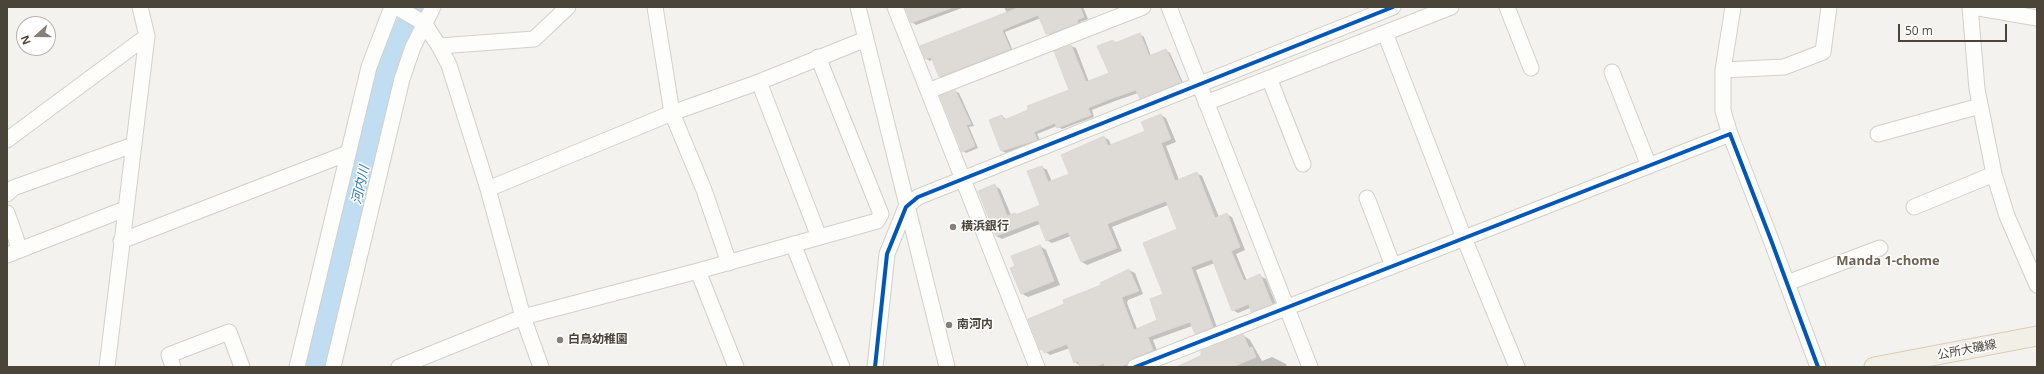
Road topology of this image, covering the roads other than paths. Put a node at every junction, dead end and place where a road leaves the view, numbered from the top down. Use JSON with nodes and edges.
{"nodes":[{"id":1,"x":140,"y":7,"type":"edge"},
{"id":2,"x":396,"y":7,"type":"edge"},
{"id":3,"x":433,"y":7,"type":"edge"},
{"id":4,"x":568,"y":7,"type":"edge"},
{"id":5,"x":655,"y":7,"type":"edge"},
{"id":6,"x":858,"y":7,"type":"edge"},
{"id":7,"x":895,"y":7,"type":"edge"},
{"id":8,"x":1143,"y":7,"type":"edge"},
{"id":9,"x":1169,"y":7,"type":"edge"},
{"id":10,"x":1392,"y":7,"type":"edge"},
{"id":11,"x":1451,"y":7,"type":"edge"},
{"id":12,"x":1507,"y":7,"type":"edge"},
{"id":13,"x":1733,"y":7,"type":"edge"},
{"id":14,"x":1829,"y":7,"type":"edge"},
{"id":15,"x":1971,"y":7,"type":"edge"},
{"id":16,"x":2037,"y":18,"type":"edge"},
{"id":17,"x":421,"y":22,"type":"junction"},
{"id":18,"x":1385,"y":33,"type":"junction"},
{"id":19,"x":147,"y":36,"type":"junction"},
{"id":20,"x":866,"y":39,"type":"junction"},
{"id":21,"x":439,"y":46,"type":"junction"},
{"id":22,"x":818,"y":57,"type":"junction"},
{"id":23,"x":1531,"y":68,"type":"dead end"},
{"id":24,"x":1723,"y":70,"type":"junction"},
{"id":25,"x":1612,"y":72,"type":"dead end"},
{"id":26,"x":1269,"y":78,"type":"junction"},
{"id":27,"x":758,"y":82,"type":"junction"},
{"id":28,"x":1199,"y":85,"type":"junction"},
{"id":29,"x":928,"y":91,"type":"junction"},
{"id":30,"x":1206,"y":103,"type":"junction"},
{"id":31,"x":1980,"y":106,"type":"junction"},
{"id":32,"x":672,"y":113,"type":"junction"},
{"id":33,"x":1730,"y":134,"type":"junction"},
{"id":34,"x":1878,"y":134,"type":"dead end"},
{"id":35,"x":7,"y":140,"type":"edge"},
{"id":36,"x":133,"y":145,"type":"junction"},
{"id":37,"x":348,"y":153,"type":"junction"},
{"id":38,"x":1303,"y":164,"type":"dead end"},
{"id":39,"x":1649,"y":166,"type":"junction"},
{"id":40,"x":1994,"y":174,"type":"junction"},
{"id":41,"x":962,"y":180,"type":"junction"},
{"id":42,"x":488,"y":189,"type":"junction"},
{"id":43,"x":7,"y":194,"type":"edge"},
{"id":44,"x":1367,"y":198,"type":"dead end"},
{"id":45,"x":906,"y":207,"type":"junction"},
{"id":46,"x":1914,"y":207,"type":"dead end"},
{"id":47,"x":125,"y":208,"type":"junction"},
{"id":48,"x":7,"y":213,"type":"edge"},
{"id":49,"x":819,"y":237,"type":"junction"},
{"id":50,"x":1464,"y":238,"type":"junction"},
{"id":51,"x":121,"y":241,"type":"junction"},
{"id":52,"x":793,"y":244,"type":"junction"},
{"id":53,"x":1880,"y":248,"type":"dead end"},
{"id":54,"x":14,"y":252,"type":"edge"},
{"id":55,"x":729,"y":263,"type":"junction"},
{"id":56,"x":1393,"y":266,"type":"junction"},
{"id":57,"x":698,"y":271,"type":"junction"},
{"id":58,"x":1787,"y":283,"type":"junction"},
{"id":59,"x":2037,"y":285,"type":"edge"},
{"id":60,"x":1287,"y":307,"type":"junction"},
{"id":61,"x":524,"y":317,"type":"junction"},
{"id":62,"x":2037,"y":336,"type":"edge"},
{"id":63,"x":107,"y":367,"type":"edge"},
{"id":64,"x":173,"y":367,"type":"edge"},
{"id":65,"x":242,"y":367,"type":"edge"},
{"id":66,"x":297,"y":367,"type":"edge"},
{"id":67,"x":333,"y":367,"type":"edge"},
{"id":68,"x":399,"y":367,"type":"edge"},
{"id":69,"x":541,"y":367,"type":"edge"},
{"id":70,"x":736,"y":367,"type":"edge"},
{"id":71,"x":842,"y":367,"type":"edge"},
{"id":72,"x":874,"y":367,"type":"edge"},
{"id":73,"x":947,"y":367,"type":"edge"},
{"id":74,"x":1037,"y":367,"type":"edge"},
{"id":75,"x":1135,"y":367,"type":"edge"},
{"id":76,"x":1310,"y":367,"type":"edge"},
{"id":77,"x":1517,"y":367,"type":"edge"},
{"id":78,"x":1818,"y":367,"type":"edge"},
{"id":79,"x":1874,"y":367,"type":"edge"}],
"edges":[{"from":1,"to":19,"type":"street"},
{"from":2,"to":17,"type":"street"},
{"from":2,"to":37,"type":"street"},
{"from":3,"to":17,"type":"street"},
{"from":4,"to":21,"type":"street"},
{"from":5,"to":32,"type":"street"},
{"from":6,"to":20,"type":"street"},
{"from":7,"to":29,"type":"street"},
{"from":8,"to":29,"type":"street"},
{"from":9,"to":28,"type":"street"},
{"from":10,"to":28,"type":"street"},
{"from":11,"to":18,"type":"street"},
{"from":12,"to":23,"type":"street"},
{"from":13,"to":24,"type":"street"},
{"from":14,"to":24,"type":"street"},
{"from":15,"to":16,"type":"street"},
{"from":15,"to":31,"type":"street"},
{"from":17,"to":21,"type":"street"},
{"from":17,"to":67,"type":"street"},
{"from":18,"to":26,"type":"street"},
{"from":18,"to":50,"type":"street"},
{"from":19,"to":35,"type":"street"},
{"from":19,"to":36,"type":"street"},
{"from":20,"to":22,"type":"street"},
{"from":20,"to":45,"type":"street"},
{"from":21,"to":42,"type":"street"},
{"from":22,"to":27,"type":"street"},
{"from":22,"to":49,"type":"street"},
{"from":24,"to":33,"type":"street"},
{"from":25,"to":39,"type":"street"},
{"from":26,"to":30,"type":"street"},
{"from":26,"to":38,"type":"street"},
{"from":27,"to":32,"type":"street"},
{"from":27,"to":49,"type":"street"},
{"from":28,"to":30,"type":"street"},
{"from":28,"to":41,"type":"street"},
{"from":29,"to":41,"type":"street"},
{"from":30,"to":60,"type":"street"},
{"from":31,"to":34,"type":"street"},
{"from":31,"to":40,"type":"street"},
{"from":32,"to":42,"type":"street"},
{"from":32,"to":55,"type":"street"},
{"from":33,"to":39,"type":"street"},
{"from":33,"to":58,"type":"street"},
{"from":36,"to":43,"type":"street"},
{"from":36,"to":47,"type":"street"},
{"from":37,"to":51,"type":"street"},
{"from":37,"to":66,"type":"street"},
{"from":39,"to":50,"type":"street"},
{"from":40,"to":46,"type":"street"},
{"from":40,"to":59,"type":"street"},
{"from":41,"to":45,"type":"street"},
{"from":41,"to":74,"type":"street"},
{"from":42,"to":61,"type":"street"},
{"from":44,"to":56,"type":"street"},
{"from":45,"to":72,"type":"street"},
{"from":45,"to":73,"type":"street"},
{"from":47,"to":51,"type":"street"},
{"from":47,"to":54,"type":"street"},
{"from":48,"to":54,"type":"street"},
{"from":49,"to":52,"type":"street"},
{"from":50,"to":56,"type":"street"},
{"from":50,"to":77,"type":"street"},
{"from":51,"to":63,"type":"street"},
{"from":52,"to":55,"type":"street"},
{"from":52,"to":71,"type":"street"},
{"from":53,"to":58,"type":"street"},
{"from":55,"to":57,"type":"street"},
{"from":56,"to":60,"type":"street"},
{"from":57,"to":61,"type":"street"},
{"from":57,"to":70,"type":"street"},
{"from":58,"to":78,"type":"street"},
{"from":60,"to":75,"type":"street"},
{"from":60,"to":76,"type":"street"},
{"from":61,"to":68,"type":"street"},
{"from":61,"to":69,"type":"street"},
{"from":62,"to":79,"type":"main road","name":"公所大磯線"},
{"from":64,"to":65,"type":"street"}]}
